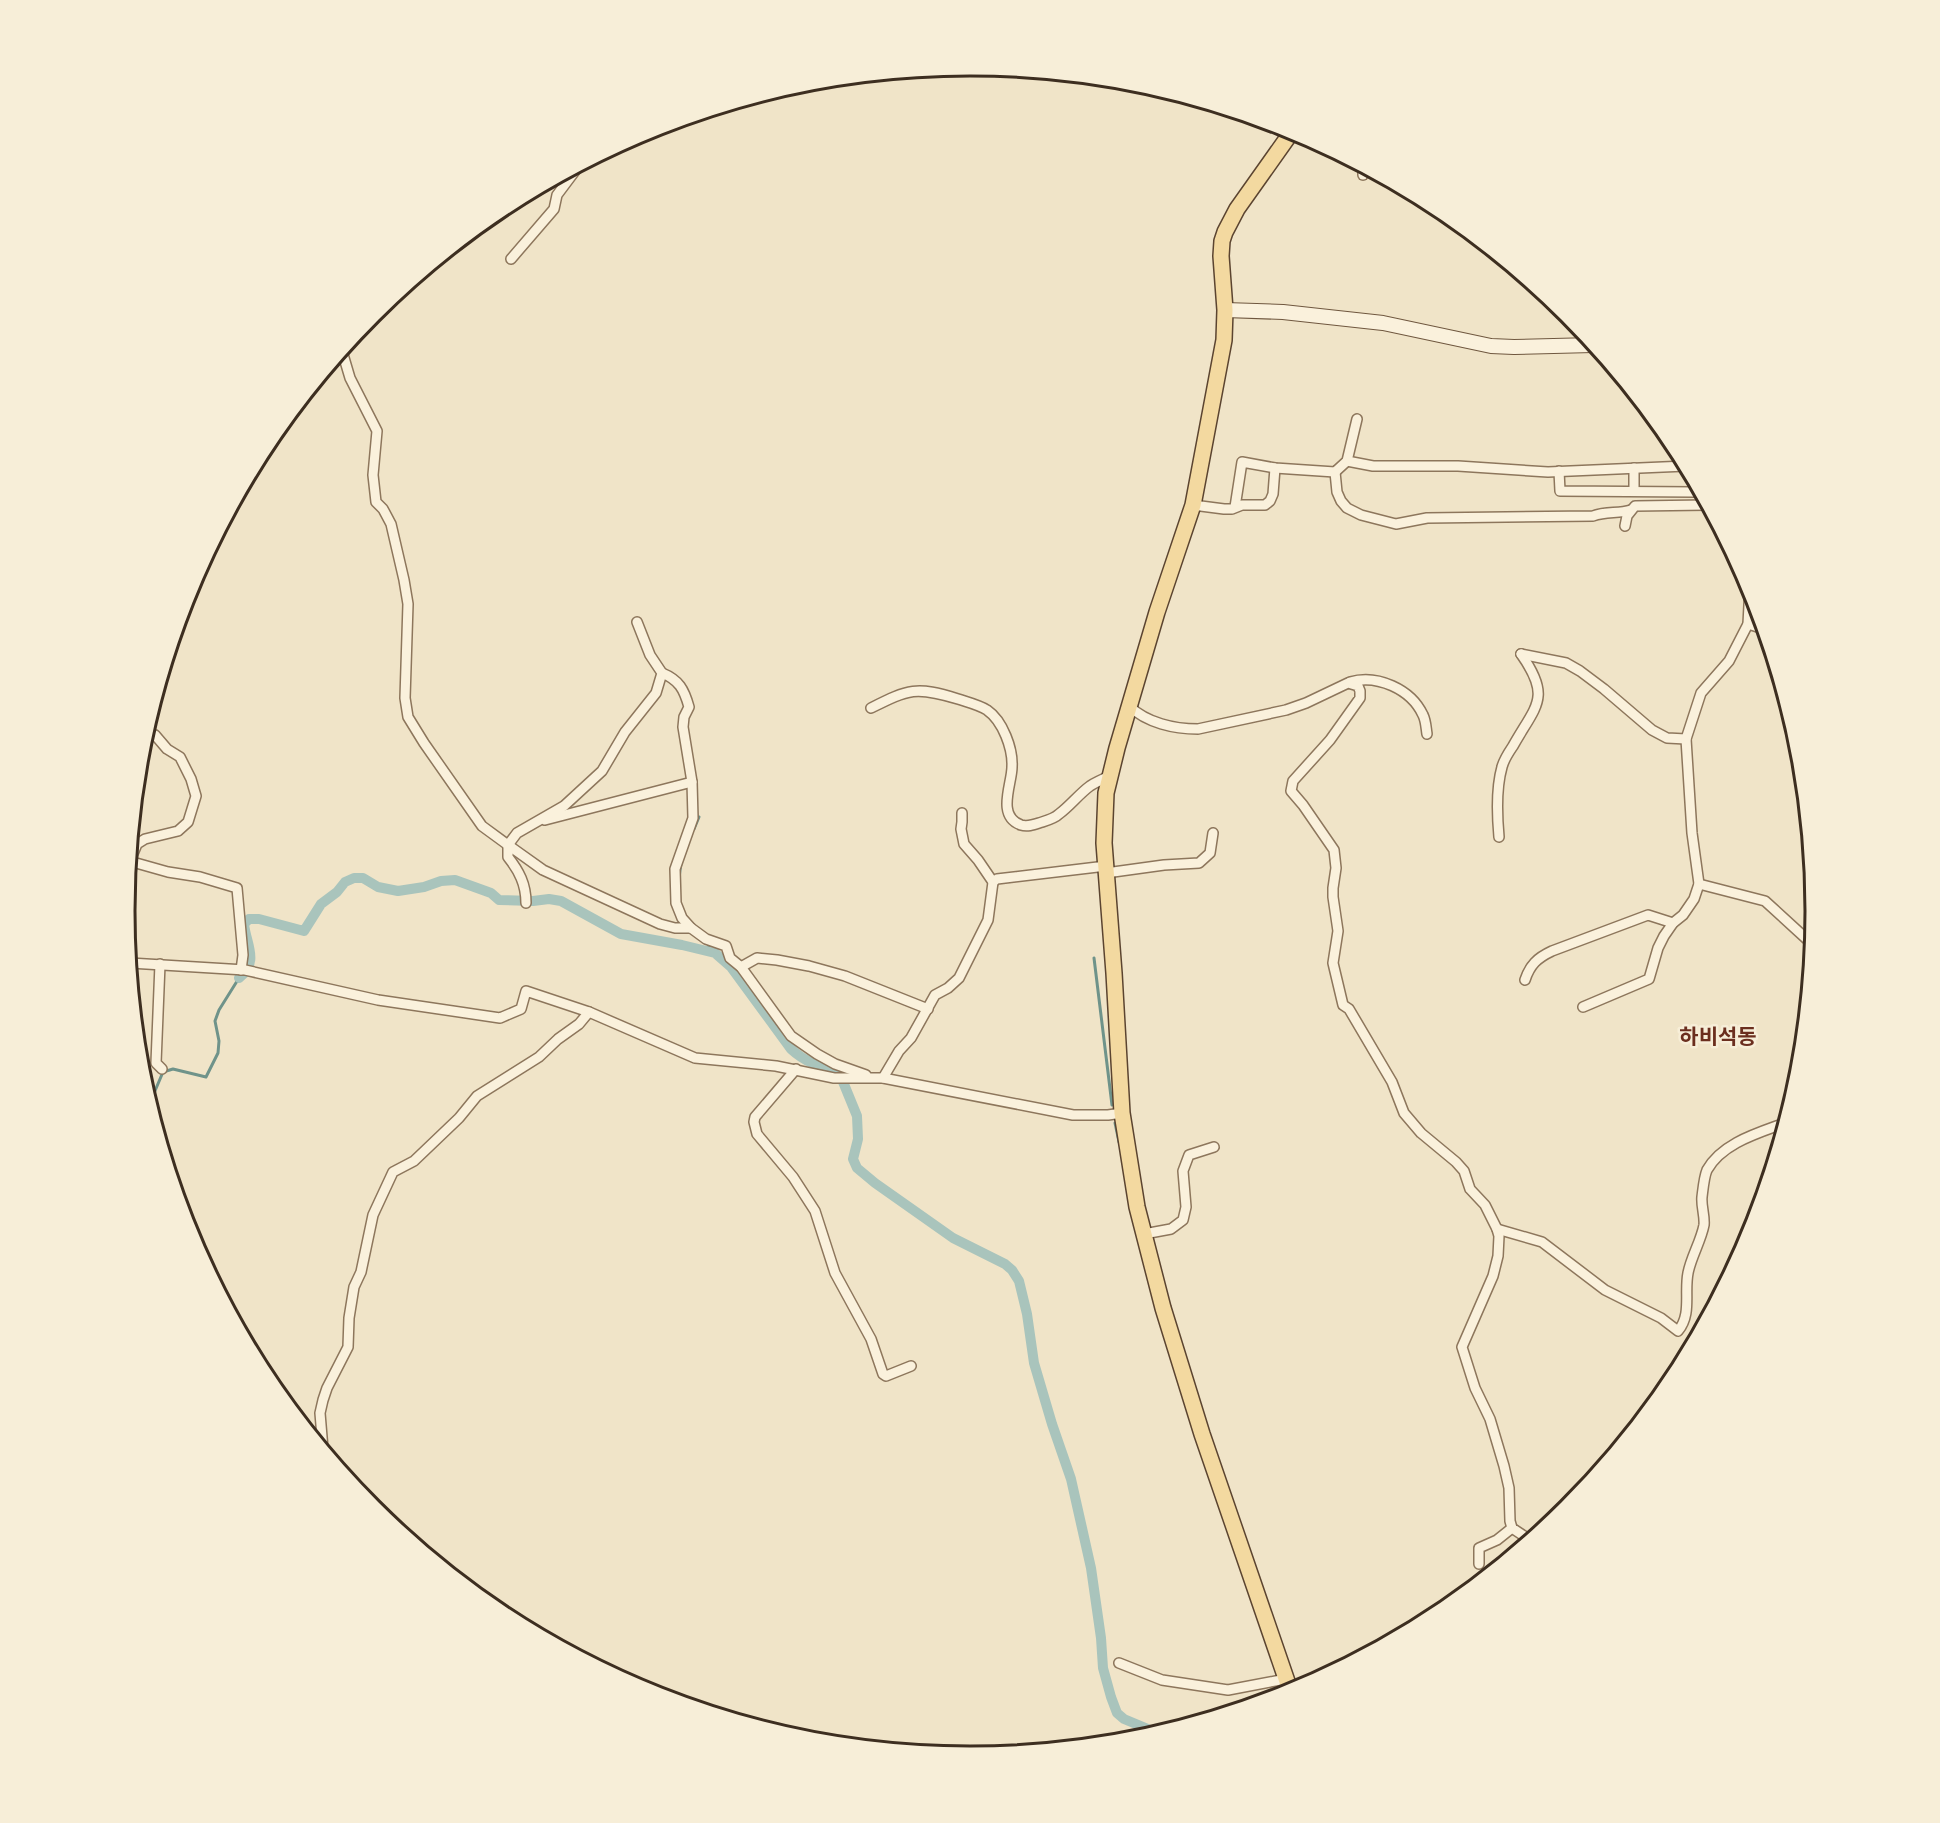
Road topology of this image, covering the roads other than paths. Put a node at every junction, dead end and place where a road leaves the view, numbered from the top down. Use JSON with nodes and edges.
{"nodes":[{"id":1,"x":1287,"y":139,"type":"edge"},
{"id":2,"x":568,"y":180,"type":"edge"},
{"id":3,"x":511,"y":259,"type":"dead end"},
{"id":4,"x":1225,"y":310,"type":"junction"},
{"id":5,"x":1583,"y":345,"type":"edge"},
{"id":6,"x":344,"y":359,"type":"edge"},
{"id":7,"x":1357,"y":419,"type":"dead end"},
{"id":8,"x":1347,"y":461,"type":"junction"},
{"id":9,"x":1676,"y":466,"type":"edge"},
{"id":10,"x":1275,"y":468,"type":"junction"},
{"id":11,"x":1634,"y":468,"type":"junction"},
{"id":12,"x":1558,"y":471,"type":"junction"},
{"id":13,"x":1335,"y":472,"type":"junction"},
{"id":14,"x":1634,"y":491,"type":"junction"},
{"id":15,"x":1692,"y":492,"type":"edge"},
{"id":16,"x":1193,"y":505,"type":"junction"},
{"id":17,"x":1699,"y":505,"type":"edge"},
{"id":18,"x":1235,"y":507,"type":"junction"},
{"id":19,"x":1631,"y":510,"type":"junction"},
{"id":20,"x":1625,"y":526,"type":"dead end"},
{"id":21,"x":1749,"y":612,"type":"edge"},
{"id":22,"x":637,"y":622,"type":"dead end"},
{"id":23,"x":1748,"y":624,"type":"junction"},
{"id":24,"x":1754,"y":626,"type":"edge"},
{"id":25,"x":662,"y":673,"type":"junction"},
{"id":26,"x":1348,"y":683,"type":"junction"},
{"id":27,"x":1129,"y":706,"type":"junction"},
{"id":28,"x":871,"y":708,"type":"dead end"},
{"id":29,"x":1427,"y":734,"type":"dead end"},
{"id":30,"x":155,"y":735,"type":"dead end"},
{"id":31,"x":1686,"y":739,"type":"junction"},
{"id":32,"x":1111,"y":775,"type":"junction"},
{"id":33,"x":692,"y":782,"type":"junction"},
{"id":34,"x":962,"y":813,"type":"dead end"},
{"id":35,"x":534,"y":823,"type":"junction"},
{"id":36,"x":1213,"y":833,"type":"dead end"},
{"id":37,"x":1499,"y":837,"type":"dead end"},
{"id":38,"x":138,"y":843,"type":"edge"},
{"id":39,"x":508,"y":845,"type":"junction"},
{"id":40,"x":137,"y":863,"type":"edge"},
{"id":41,"x":1106,"y":870,"type":"junction"},
{"id":42,"x":993,"y":882,"type":"junction"},
{"id":43,"x":1698,"y":884,"type":"junction"},
{"id":44,"x":526,"y":899,"type":"dead end"},
{"id":45,"x":1674,"y":923,"type":"junction"},
{"id":46,"x":691,"y":928,"type":"junction"},
{"id":47,"x":1804,"y":937,"type":"edge"},
{"id":48,"x":137,"y":963,"type":"edge"},
{"id":49,"x":160,"y":964,"type":"junction"},
{"id":50,"x":741,"y":967,"type":"junction"},
{"id":51,"x":245,"y":970,"type":"junction"},
{"id":52,"x":1525,"y":980,"type":"dead end"},
{"id":53,"x":1583,"y":1007,"type":"dead end"},
{"id":54,"x":928,"y":1009,"type":"junction"},
{"id":55,"x":589,"y":1012,"type":"junction"},
{"id":56,"x":162,"y":1069,"type":"dead end"},
{"id":57,"x":796,"y":1069,"type":"junction"},
{"id":58,"x":872,"y":1077,"type":"junction"},
{"id":59,"x":883,"y":1078,"type":"junction"},
{"id":60,"x":1122,"y":1113,"type":"junction"},
{"id":61,"x":1777,"y":1126,"type":"edge"},
{"id":62,"x":1214,"y":1148,"type":"dead end"},
{"id":63,"x":1497,"y":1229,"type":"junction"},
{"id":64,"x":1144,"y":1234,"type":"junction"},
{"id":65,"x":911,"y":1366,"type":"dead end"},
{"id":66,"x":322,"y":1437,"type":"edge"},
{"id":67,"x":1512,"y":1528,"type":"junction"},
{"id":68,"x":1524,"y":1536,"type":"edge"},
{"id":69,"x":1479,"y":1564,"type":"dead end"},
{"id":70,"x":1119,"y":1663,"type":"dead end"},
{"id":71,"x":1288,"y":1684,"type":"edge"},
{"id":72,"x":1280,"y":1687,"type":"edge"}],
"edges":[{"from":1,"to":4,"type":"main road"},
{"from":2,"to":3,"type":"street"},
{"from":4,"to":5,"type":"street"},
{"from":4,"to":16,"type":"main road"},
{"from":6,"to":39,"type":"street"},
{"from":7,"to":8,"type":"street"},
{"from":8,"to":12,"type":"street"},
{"from":8,"to":13,"type":"street"},
{"from":9,"to":11,"type":"street"},
{"from":10,"to":13,"type":"street"},
{"from":10,"to":18,"type":"street"},
{"from":10,"to":18,"type":"street"},
{"from":11,"to":12,"type":"street"},
{"from":11,"to":14,"type":"street"},
{"from":12,"to":14,"type":"street"},
{"from":13,"to":19,"type":"street"},
{"from":14,"to":15,"type":"street"},
{"from":16,"to":18,"type":"street"},
{"from":16,"to":27,"type":"main road"},
{"from":17,"to":19,"type":"street"},
{"from":19,"to":20,"type":"street"},
{"from":21,"to":23,"type":"street"},
{"from":22,"to":25,"type":"street"},
{"from":23,"to":24,"type":"street"},
{"from":23,"to":31,"type":"street"},
{"from":25,"to":33,"type":"street"},
{"from":25,"to":35,"type":"street"},
{"from":26,"to":27,"type":"street"},
{"from":26,"to":29,"type":"street"},
{"from":26,"to":63,"type":"street"},
{"from":27,"to":32,"type":"main road"},
{"from":28,"to":32,"type":"street"},
{"from":30,"to":38,"type":"street"},
{"from":31,"to":37,"type":"street"},
{"from":31,"to":43,"type":"street"},
{"from":32,"to":41,"type":"main road"},
{"from":33,"to":35,"type":"street"},
{"from":33,"to":46,"type":"street"},
{"from":34,"to":42,"type":"street"},
{"from":35,"to":39,"type":"street"},
{"from":36,"to":41,"type":"street"},
{"from":39,"to":44,"type":"street"},
{"from":39,"to":46,"type":"street"},
{"from":40,"to":51,"type":"street"},
{"from":41,"to":42,"type":"street"},
{"from":41,"to":60,"type":"main road"},
{"from":42,"to":54,"type":"street"},
{"from":43,"to":45,"type":"street"},
{"from":43,"to":47,"type":"street"},
{"from":45,"to":52,"type":"street"},
{"from":45,"to":53,"type":"street"},
{"from":46,"to":50,"type":"street"},
{"from":48,"to":49,"type":"street"},
{"from":49,"to":51,"type":"street"},
{"from":49,"to":56,"type":"street"},
{"from":50,"to":54,"type":"street"},
{"from":50,"to":58,"type":"street"},
{"from":51,"to":55,"type":"street"},
{"from":54,"to":59,"type":"street"},
{"from":55,"to":57,"type":"street"},
{"from":55,"to":66,"type":"street"},
{"from":57,"to":58,"type":"street"},
{"from":57,"to":65,"type":"street"},
{"from":58,"to":59,"type":"street"},
{"from":59,"to":60,"type":"street"},
{"from":60,"to":64,"type":"main road"},
{"from":61,"to":63,"type":"street"},
{"from":62,"to":64,"type":"street"},
{"from":63,"to":67,"type":"street"},
{"from":64,"to":71,"type":"main road"},
{"from":67,"to":68,"type":"street"},
{"from":67,"to":69,"type":"street"},
{"from":70,"to":72,"type":"street"}]}
